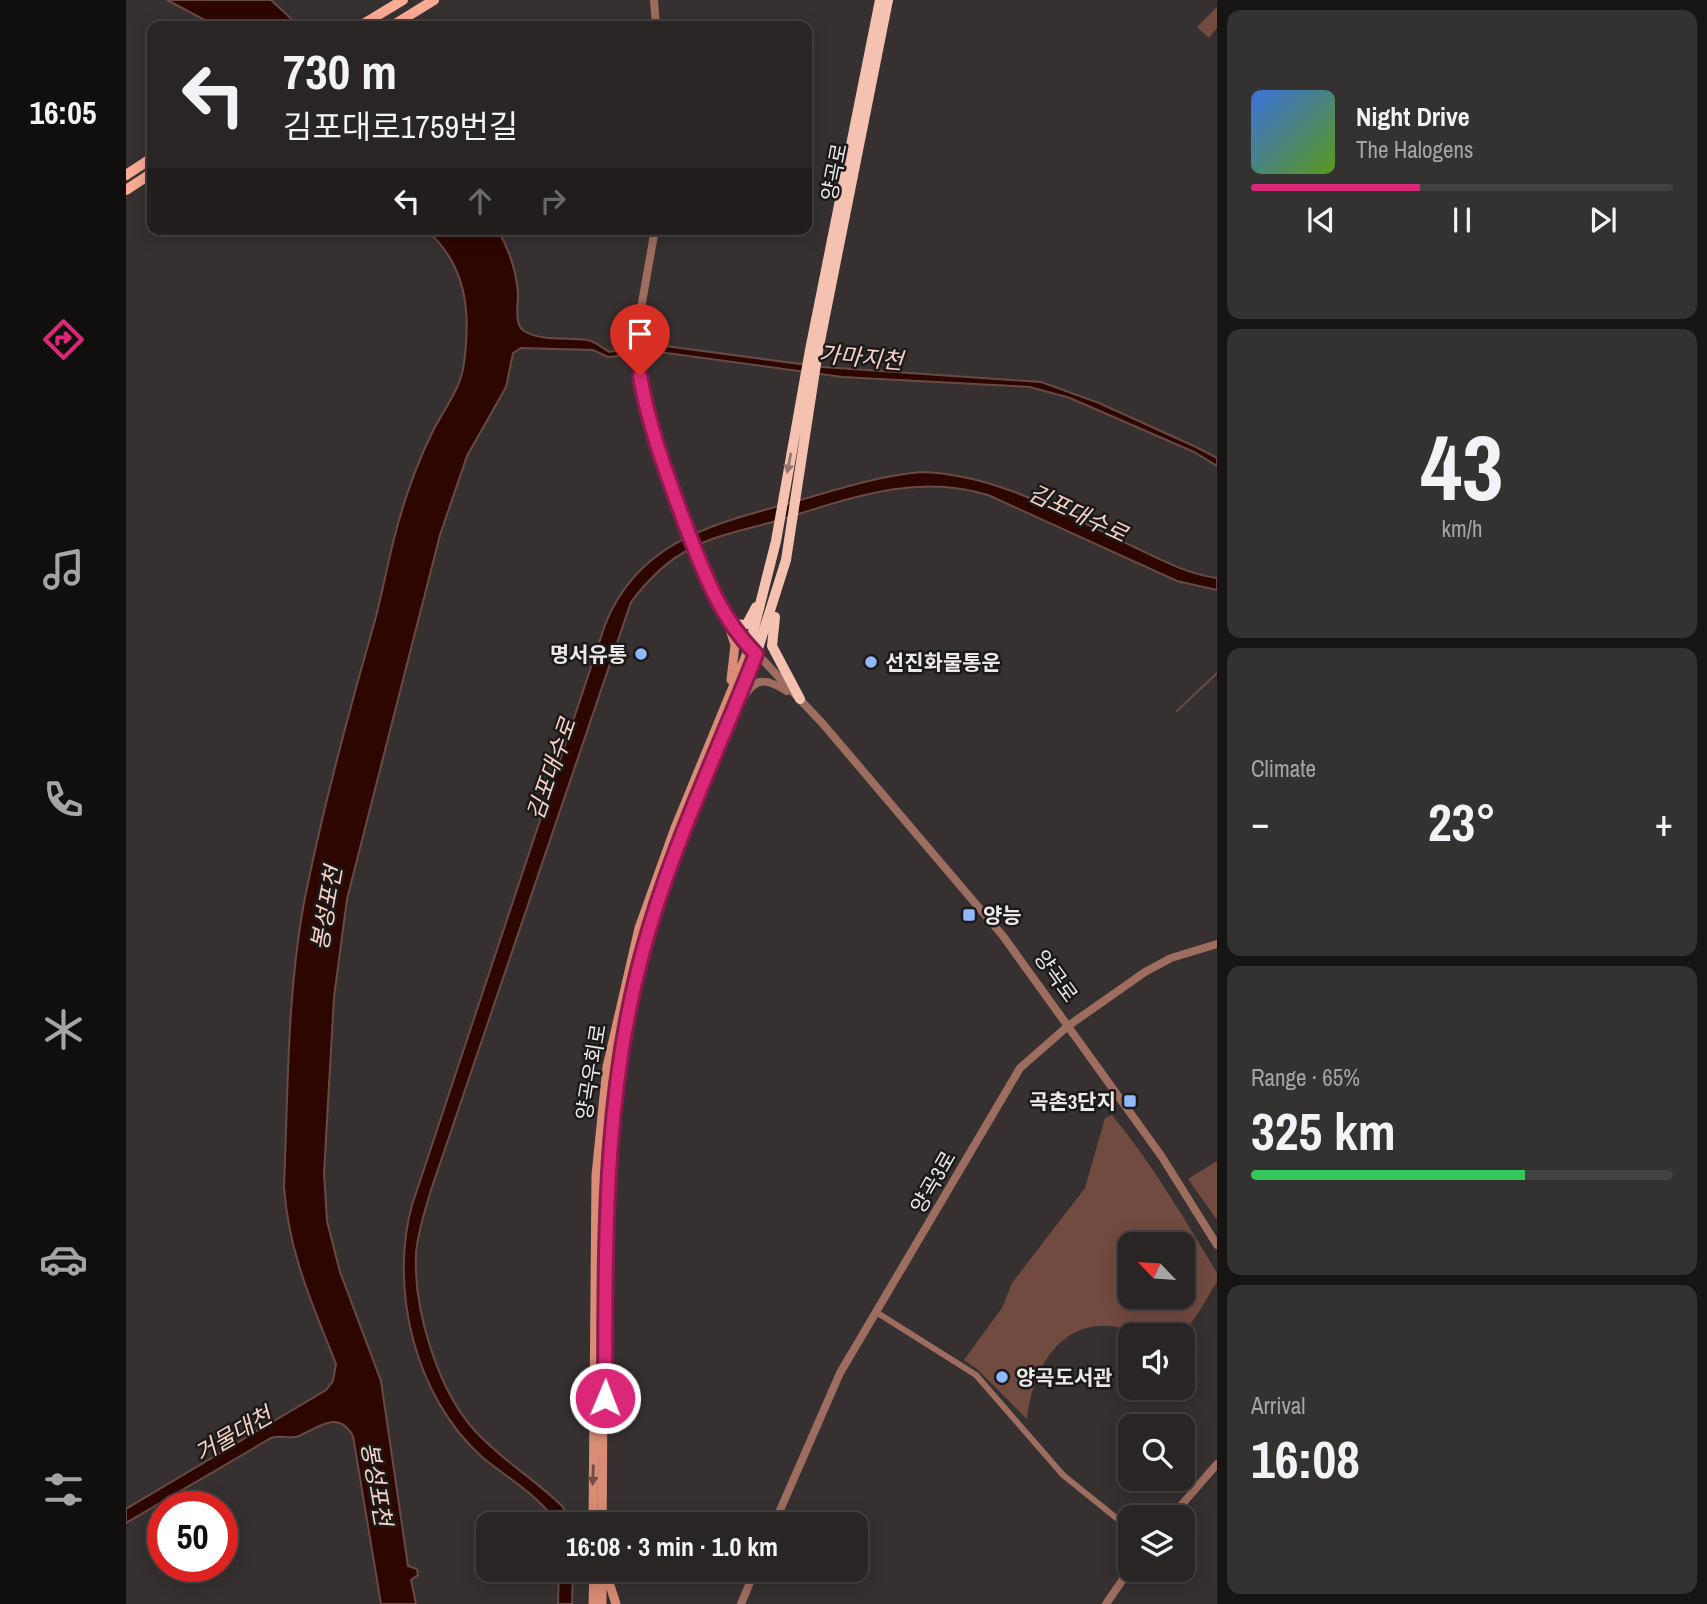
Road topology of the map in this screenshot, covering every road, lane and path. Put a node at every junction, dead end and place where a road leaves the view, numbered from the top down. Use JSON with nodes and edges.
{"nodes":[{"id":1,"x":403,"y":0,"type":"edge"},
{"id":2,"x":435,"y":0,"type":"edge"},
{"id":3,"x":654,"y":0,"type":"edge"},
{"id":4,"x":880,"y":0,"type":"edge"},
{"id":5,"x":888,"y":0,"type":"edge"},
{"id":6,"x":368,"y":21,"type":"edge"},
{"id":7,"x":400,"y":21,"type":"edge"},
{"id":8,"x":656,"y":21,"type":"edge"},
{"id":9,"x":147,"y":161,"type":"edge"},
{"id":10,"x":126,"y":174,"type":"edge"},
{"id":11,"x":147,"y":176,"type":"edge"},
{"id":12,"x":126,"y":190,"type":"edge"},
{"id":13,"x":653,"y":235,"type":"edge"},
{"id":14,"x":814,"y":351,"type":"junction"},
{"id":15,"x":808,"y":384,"type":"junction"},
{"id":16,"x":786,"y":560,"type":"junction"},
{"id":17,"x":767,"y":586,"type":"junction"},
{"id":18,"x":723,"y":612,"type":"junction"},
{"id":19,"x":728,"y":623,"type":"junction"},
{"id":20,"x":752,"y":651,"type":"junction"},
{"id":21,"x":729,"y":696,"type":"junction"},
{"id":22,"x":800,"y":698,"type":"junction"},
{"id":23,"x":730,"y":721,"type":"junction"},
{"id":24,"x":1217,"y":944,"type":"edge"},
{"id":25,"x":1069,"y":1026,"type":"junction"},
{"id":26,"x":1217,"y":1245,"type":"edge"},
{"id":27,"x":876,"y":1312,"type":"junction"},
{"id":28,"x":1217,"y":1464,"type":"edge"},
{"id":29,"x":1181,"y":1505,"type":"edge"},
{"id":30,"x":593,"y":1512,"type":"edge"},
{"id":31,"x":602,"y":1512,"type":"edge"},
{"id":32,"x":779,"y":1512,"type":"edge"},
{"id":33,"x":1118,"y":1519,"type":"edge"},
{"id":34,"x":594,"y":1582,"type":"edge"},
{"id":35,"x":603,"y":1582,"type":"edge"},
{"id":36,"x":608,"y":1582,"type":"edge"},
{"id":37,"x":750,"y":1582,"type":"edge"},
{"id":38,"x":1121,"y":1582,"type":"edge"},
{"id":39,"x":593,"y":1604,"type":"edge"},
{"id":40,"x":602,"y":1604,"type":"edge"},
{"id":41,"x":616,"y":1604,"type":"edge"},
{"id":42,"x":741,"y":1604,"type":"edge"},
{"id":43,"x":1106,"y":1604,"type":"edge"}],
"edges":[{"from":1,"to":6,"type":"main road"},
{"from":2,"to":7,"type":"main road"},
{"from":3,"to":8,"type":"street"},
{"from":4,"to":14,"type":"highway","name":"양곡로"},
{"from":5,"to":14,"type":"highway","name":"양곡로"},
{"from":9,"to":10,"type":"main road"},
{"from":11,"to":12,"type":"main road"},
{"from":13,"to":18,"type":"street","name":"양곡로"},
{"from":14,"to":15,"type":"highway"},
{"from":15,"to":16,"type":"highway"},
{"from":15,"to":17,"type":"highway","one_way":true},
{"from":16,"to":20,"type":"highway"},
{"from":16,"to":22,"type":"highway"},
{"from":17,"to":18,"type":"highway"},
{"from":17,"to":20,"type":"highway"},
{"from":18,"to":19,"type":"street","name":"양곡로"},
{"from":19,"to":20,"type":"street","name":"양곡로"},
{"from":19,"to":21,"type":"main road"},
{"from":20,"to":21,"type":"main road","name":"양곡우회로"},
{"from":20,"to":22,"type":"street","name":"양곡로"},
{"from":20,"to":23,"type":"main road","name":"양곡우회로"},
{"from":21,"to":30,"type":"main road","name":"양곡우회로","one_way":true},
{"from":22,"to":23,"type":"street"},
{"from":22,"to":25,"type":"street","name":"양곡로"},
{"from":23,"to":31,"type":"main road","name":"양곡우회로"},
{"from":24,"to":25,"type":"street","name":"양곡3로"},
{"from":25,"to":26,"type":"street","name":"양곡로"},
{"from":25,"to":27,"type":"street","name":"양곡3로"},
{"from":27,"to":32,"type":"street","name":"양곡3로"},
{"from":27,"to":33,"type":"street"},
{"from":28,"to":29,"type":"street"},
{"from":34,"to":39,"type":"main road"},
{"from":35,"to":40,"type":"main road"},
{"from":36,"to":41,"type":"main road"},
{"from":37,"to":42,"type":"street"},
{"from":38,"to":43,"type":"street"}]}
